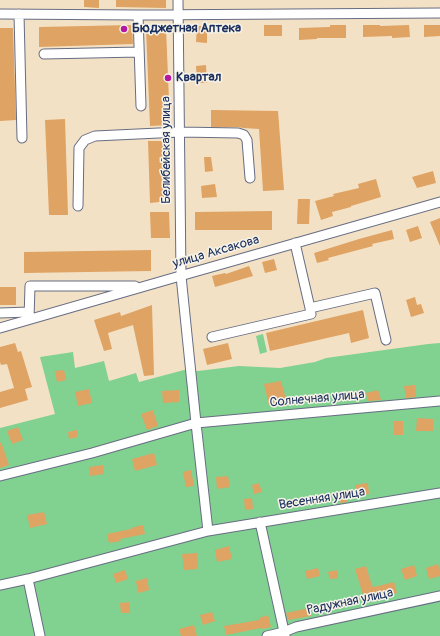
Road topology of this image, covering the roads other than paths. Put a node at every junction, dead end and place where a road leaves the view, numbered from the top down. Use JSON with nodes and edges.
{"nodes":[{"id":1,"x":178,"y":0,"type":"edge"},
{"id":2,"x":440,"y":13,"type":"edge"},
{"id":3,"x":0,"y":14,"type":"edge"},
{"id":4,"x":19,"y":14,"type":"junction"},
{"id":5,"x":179,"y":14,"type":"junction"},
{"id":6,"x":138,"y":15,"type":"junction"},
{"id":7,"x":139,"y":52,"type":"junction"},
{"id":8,"x":44,"y":54,"type":"dead end"},
{"id":9,"x":141,"y":106,"type":"dead end"},
{"id":10,"x":180,"y":132,"type":"junction"},
{"id":11,"x":22,"y":138,"type":"dead end"},
{"id":12,"x":250,"y":178,"type":"dead end"},
{"id":13,"x":440,"y":202,"type":"edge"},
{"id":14,"x":78,"y":206,"type":"dead end"},
{"id":15,"x":295,"y":243,"type":"junction"},
{"id":16,"x":181,"y":276,"type":"junction"},
{"id":17,"x":147,"y":286,"type":"junction"},
{"id":18,"x":310,"y":308,"type":"junction"},
{"id":19,"x":0,"y":313,"type":"edge"},
{"id":20,"x":29,"y":316,"type":"junction"},
{"id":21,"x":0,"y":328,"type":"edge"},
{"id":22,"x":212,"y":337,"type":"dead end"},
{"id":23,"x":386,"y":340,"type":"dead end"},
{"id":24,"x":440,"y":401,"type":"edge"},
{"id":25,"x":196,"y":423,"type":"junction"},
{"id":26,"x":0,"y":476,"type":"edge"},
{"id":27,"x":440,"y":493,"type":"edge"},
{"id":28,"x":260,"y":522,"type":"junction"},
{"id":29,"x":208,"y":531,"type":"junction"},
{"id":30,"x":28,"y":579,"type":"junction"},
{"id":31,"x":0,"y":585,"type":"edge"},
{"id":32,"x":440,"y":596,"type":"edge"},
{"id":33,"x":284,"y":634,"type":"edge"},
{"id":34,"x":40,"y":636,"type":"edge"},
{"id":35,"x":267,"y":636,"type":"edge"}],
"edges":[{"from":1,"to":5,"type":"street","name":"Белибейская улица"},
{"from":2,"to":5,"type":"street"},
{"from":3,"to":4,"type":"street"},
{"from":4,"to":6,"type":"street"},
{"from":4,"to":11,"type":"street"},
{"from":5,"to":6,"type":"street"},
{"from":5,"to":10,"type":"street","name":"Белибейская улица"},
{"from":6,"to":7,"type":"street"},
{"from":7,"to":8,"type":"street"},
{"from":7,"to":9,"type":"street"},
{"from":10,"to":12,"type":"street"},
{"from":10,"to":14,"type":"street"},
{"from":10,"to":16,"type":"street","name":"Белибейская улица"},
{"from":13,"to":15,"type":"street","name":"улица Аксакова"},
{"from":15,"to":16,"type":"street","name":"улица Аксакова"},
{"from":15,"to":18,"type":"street"},
{"from":16,"to":17,"type":"street","name":"улица Аксакова"},
{"from":16,"to":25,"type":"street","name":"Белибейская улица"},
{"from":17,"to":20,"type":"street","name":"улица Аксакова"},
{"from":17,"to":20,"type":"street"},
{"from":18,"to":22,"type":"street"},
{"from":18,"to":23,"type":"street"},
{"from":19,"to":20,"type":"street"},
{"from":20,"to":21,"type":"street","name":"улица Аксакова"},
{"from":24,"to":25,"type":"street","name":"Солнечная улица"},
{"from":25,"to":26,"type":"street","name":"Солнечная улица"},
{"from":25,"to":29,"type":"street","name":"Белибейская улица"},
{"from":27,"to":28,"type":"street","name":"Весенняя улица"},
{"from":28,"to":29,"type":"street","name":"Весенняя улица"},
{"from":28,"to":33,"type":"street"},
{"from":29,"to":30,"type":"street","name":"Весенняя улица"},
{"from":30,"to":31,"type":"street","name":"Весенняя улица"},
{"from":30,"to":34,"type":"street"},
{"from":32,"to":33,"type":"street","name":"Радужная улица"},
{"from":33,"to":35,"type":"street","name":"Радужная улица"}]}
